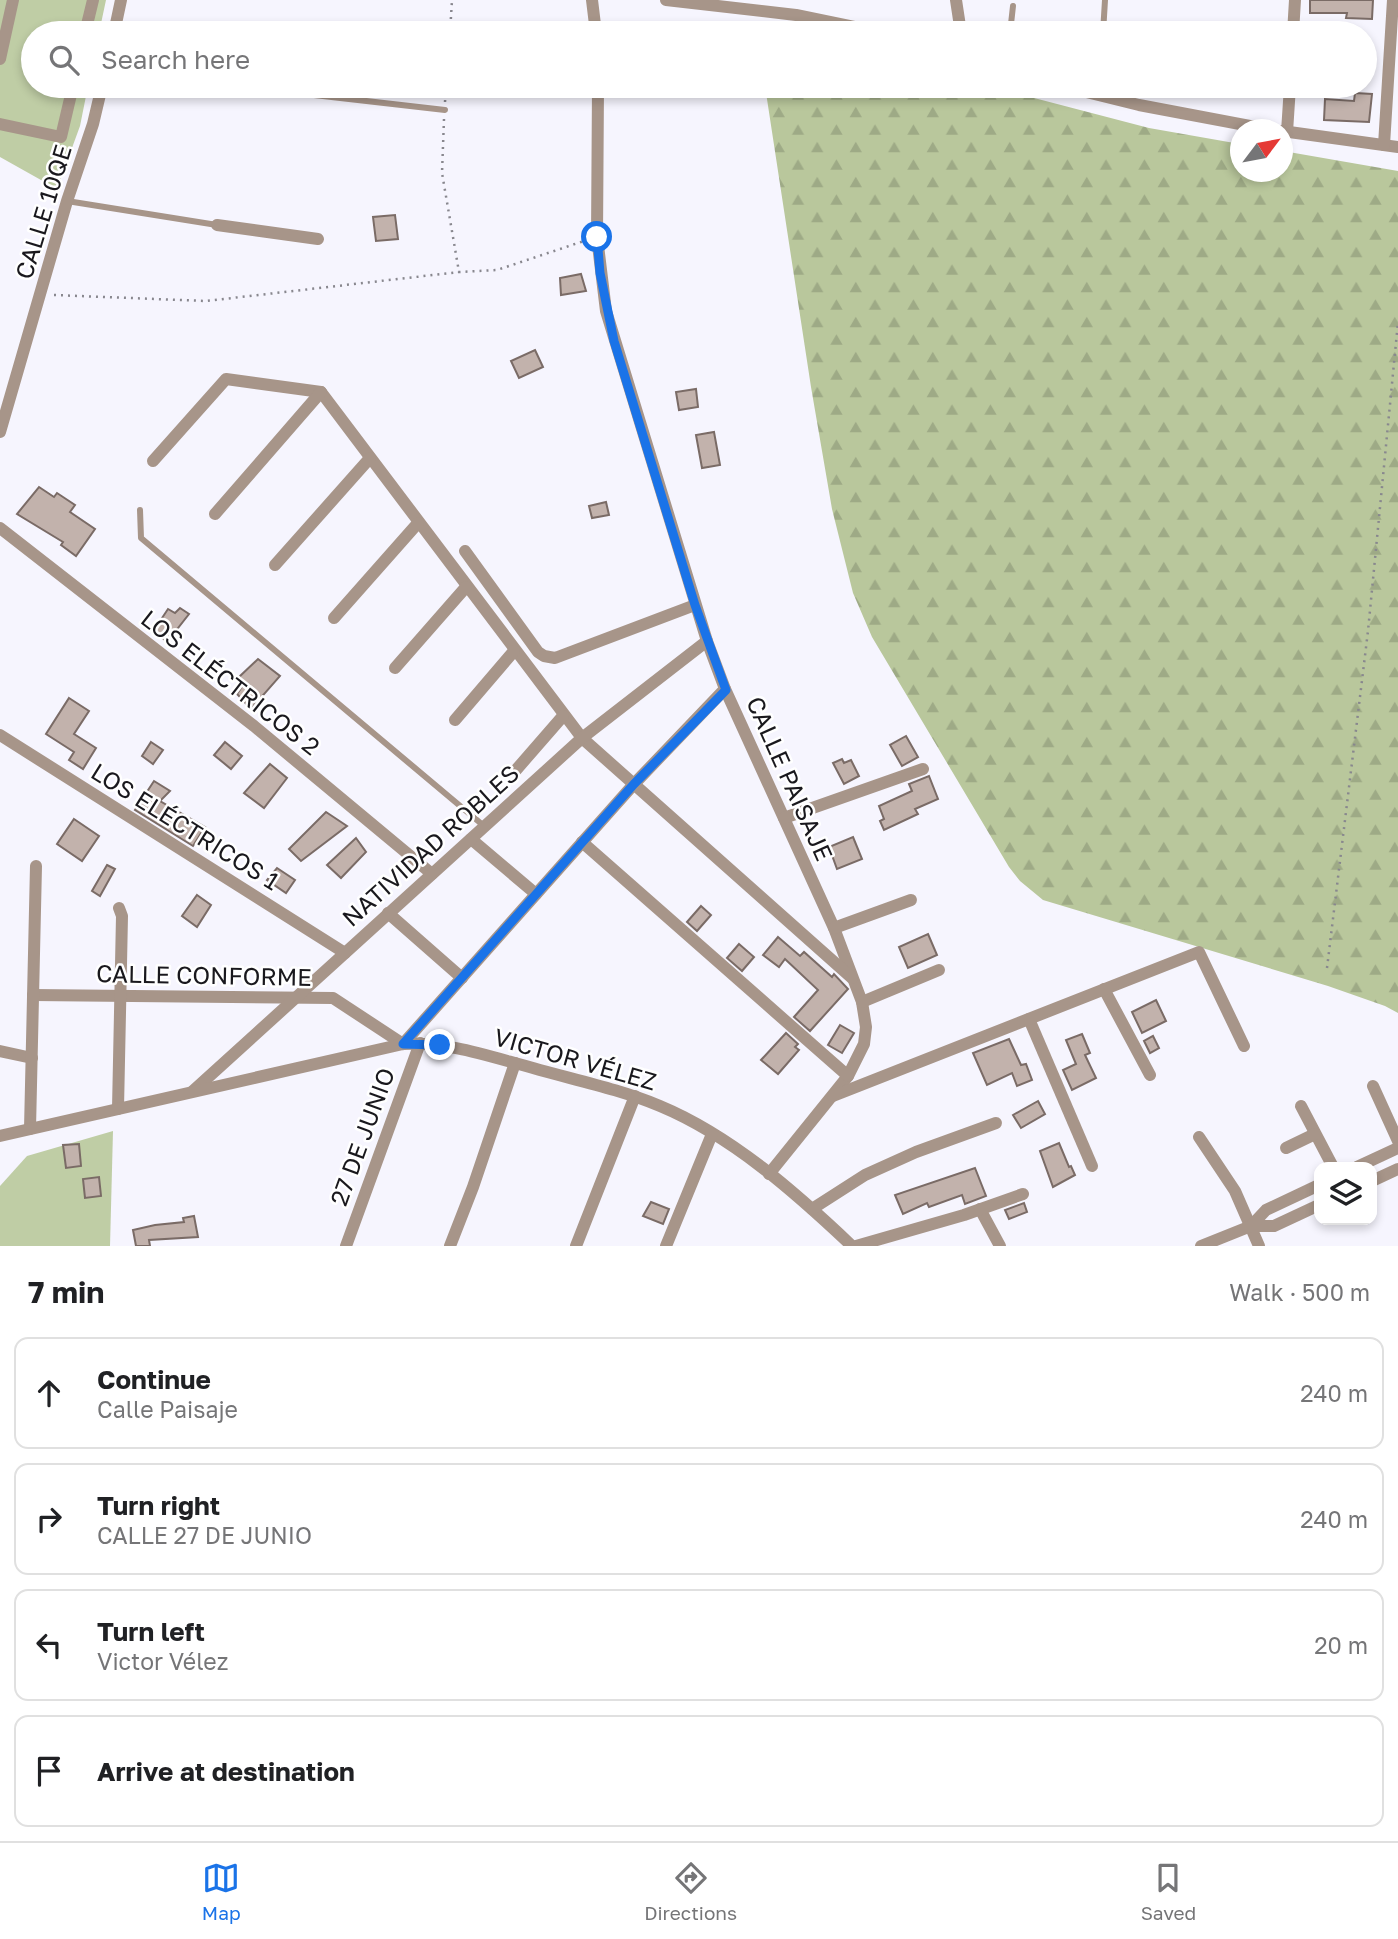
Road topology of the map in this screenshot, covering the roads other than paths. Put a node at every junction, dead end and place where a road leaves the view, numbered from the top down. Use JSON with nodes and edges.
{"nodes":[{"id":1,"x":13,"y":0,"type":"edge"},
{"id":2,"x":93,"y":0,"type":"edge"},
{"id":3,"x":121,"y":0,"type":"edge"},
{"id":4,"x":592,"y":0,"type":"edge"},
{"id":5,"x":666,"y":0,"type":"edge"},
{"id":6,"x":956,"y":0,"type":"edge"},
{"id":7,"x":1105,"y":0,"type":"edge"},
{"id":8,"x":1295,"y":0,"type":"edge"},
{"id":9,"x":1394,"y":0,"type":"edge"},
{"id":10,"x":1013,"y":6,"type":"dead end"},
{"id":11,"x":88,"y":21,"type":"edge"},
{"id":12,"x":117,"y":21,"type":"edge"},
{"id":13,"x":595,"y":21,"type":"edge"},
{"id":14,"x":825,"y":21,"type":"edge"},
{"id":15,"x":959,"y":21,"type":"edge"},
{"id":16,"x":1011,"y":21,"type":"edge"},
{"id":17,"x":1104,"y":21,"type":"edge"},
{"id":18,"x":1294,"y":21,"type":"edge"},
{"id":19,"x":1395,"y":47,"type":"edge"},
{"id":20,"x":0,"y":58,"type":"edge"},
{"id":21,"x":70,"y":98,"type":"edge"},
{"id":22,"x":99,"y":98,"type":"edge"},
{"id":23,"x":340,"y":98,"type":"edge"},
{"id":24,"x":598,"y":98,"type":"edge"},
{"id":25,"x":1126,"y":98,"type":"edge"},
{"id":26,"x":1289,"y":98,"type":"edge"},
{"id":27,"x":445,"y":110,"type":"road end"},
{"id":28,"x":1286,"y":119,"type":"edge"},
{"id":29,"x":1230,"y":123,"type":"edge"},
{"id":30,"x":0,"y":124,"type":"edge"},
{"id":31,"x":1293,"y":133,"type":"edge"},
{"id":32,"x":1384,"y":145,"type":"junction"},
{"id":33,"x":1398,"y":147,"type":"edge"},
{"id":34,"x":67,"y":201,"type":"junction"},
{"id":35,"x":217,"y":225,"type":"joint"},
{"id":36,"x":318,"y":239,"type":"dead end"},
{"id":37,"x":321,"y":392,"type":"junction"},
{"id":38,"x":0,"y":432,"type":"edge"},
{"id":39,"x":370,"y":458,"type":"junction"},
{"id":40,"x":153,"y":461,"type":"dead end"},
{"id":41,"x":140,"y":510,"type":"dead end"},
{"id":42,"x":215,"y":514,"type":"dead end"},
{"id":43,"x":418,"y":523,"type":"junction"},
{"id":44,"x":0,"y":528,"type":"edge"},
{"id":45,"x":465,"y":551,"type":"dead end"},
{"id":46,"x":275,"y":565,"type":"dead end"},
{"id":47,"x":467,"y":587,"type":"junction"},
{"id":48,"x":695,"y":605,"type":"junction"},
{"id":49,"x":334,"y":618,"type":"dead end"},
{"id":50,"x":708,"y":641,"type":"junction"},
{"id":51,"x":514,"y":651,"type":"junction"},
{"id":52,"x":395,"y":668,"type":"dead end"},
{"id":53,"x":726,"y":690,"type":"junction"},
{"id":54,"x":563,"y":716,"type":"junction"},
{"id":55,"x":455,"y":720,"type":"dead end"},
{"id":56,"x":1,"y":736,"type":"edge"},
{"id":57,"x":582,"y":738,"type":"junction"},
{"id":58,"x":923,"y":769,"type":"dead end"},
{"id":59,"x":516,"y":770,"type":"dead end"},
{"id":60,"x":634,"y":784,"type":"junction"},
{"id":61,"x":784,"y":818,"type":"junction"},
{"id":62,"x":484,"y":826,"type":"junction"},
{"id":63,"x":471,"y":839,"type":"junction"},
{"id":64,"x":582,"y":842,"type":"junction"},
{"id":65,"x":36,"y":866,"type":"dead end"},
{"id":66,"x":432,"y":874,"type":"junction"},
{"id":67,"x":536,"y":894,"type":"junction"},
{"id":68,"x":911,"y":900,"type":"dead end"},
{"id":69,"x":119,"y":908,"type":"dead end"},
{"id":70,"x":388,"y":914,"type":"junction"},
{"id":71,"x":834,"y":928,"type":"junction"},
{"id":72,"x":345,"y":953,"type":"junction"},
{"id":73,"x":939,"y":970,"type":"dead end"},
{"id":74,"x":461,"y":978,"type":"junction"},
{"id":75,"x":855,"y":981,"type":"junction"},
{"id":76,"x":1104,"y":989,"type":"junction"},
{"id":77,"x":33,"y":995,"type":"junction"},
{"id":78,"x":120,"y":996,"type":"junction"},
{"id":79,"x":295,"y":998,"type":"junction"},
{"id":80,"x":862,"y":1002,"type":"junction"},
{"id":81,"x":1029,"y":1019,"type":"junction"},
{"id":82,"x":420,"y":1043,"type":"junction"},
{"id":83,"x":403,"y":1044,"type":"junction"},
{"id":84,"x":1244,"y":1046,"type":"dead end"},
{"id":85,"x":0,"y":1051,"type":"edge"},
{"id":86,"x":32,"y":1058,"type":"junction"},
{"id":87,"x":515,"y":1063,"type":"junction"},
{"id":88,"x":1150,"y":1075,"type":"dead end"},
{"id":89,"x":848,"y":1076,"type":"junction"},
{"id":90,"x":1373,"y":1086,"type":"dead end"},
{"id":91,"x":192,"y":1091,"type":"junction"},
{"id":92,"x":635,"y":1096,"type":"junction"},
{"id":93,"x":832,"y":1096,"type":"junction"},
{"id":94,"x":1301,"y":1106,"type":"dead end"},
{"id":95,"x":118,"y":1109,"type":"junction"},
{"id":96,"x":996,"y":1124,"type":"dead end"},
{"id":97,"x":30,"y":1129,"type":"junction"},
{"id":98,"x":712,"y":1134,"type":"junction"},
{"id":99,"x":1315,"y":1134,"type":"junction"},
{"id":100,"x":0,"y":1136,"type":"edge"},
{"id":101,"x":1199,"y":1137,"type":"dead end"},
{"id":102,"x":1398,"y":1141,"type":"edge"},
{"id":103,"x":1286,"y":1148,"type":"dead end"},
{"id":104,"x":1398,"y":1148,"type":"edge"},
{"id":105,"x":1329,"y":1162,"type":"edge"},
{"id":106,"x":1368,"y":1162,"type":"edge"},
{"id":107,"x":1092,"y":1166,"type":"dead end"},
{"id":108,"x":1398,"y":1170,"type":"edge"},
{"id":109,"x":769,"y":1174,"type":"junction"},
{"id":110,"x":1377,"y":1179,"type":"edge"},
{"id":111,"x":1314,"y":1187,"type":"edge"},
{"id":112,"x":1023,"y":1194,"type":"dead end"},
{"id":113,"x":1314,"y":1207,"type":"edge"},
{"id":114,"x":812,"y":1209,"type":"junction"},
{"id":115,"x":980,"y":1209,"type":"junction"},
{"id":116,"x":1251,"y":1226,"type":"junction"},
{"id":117,"x":345,"y":1246,"type":"edge"},
{"id":118,"x":450,"y":1246,"type":"edge"},
{"id":119,"x":577,"y":1246,"type":"edge"},
{"id":120,"x":666,"y":1246,"type":"edge"},
{"id":121,"x":854,"y":1246,"type":"edge"},
{"id":122,"x":1000,"y":1246,"type":"edge"},
{"id":123,"x":1201,"y":1246,"type":"edge"},
{"id":124,"x":1259,"y":1246,"type":"edge"}],
"edges":[{"from":1,"to":20,"type":"street"},
{"from":2,"to":11,"type":"street"},
{"from":3,"to":12,"type":"street"},
{"from":4,"to":13,"type":"street"},
{"from":5,"to":14,"type":"street"},
{"from":6,"to":15,"type":"street"},
{"from":7,"to":17,"type":"lane"},
{"from":8,"to":18,"type":"street"},
{"from":9,"to":19,"type":"street"},
{"from":10,"to":16,"type":"lane"},
{"from":19,"to":32,"type":"street"},
{"from":21,"to":30,"type":"street"},
{"from":22,"to":34,"type":"street","name":"CALLE 10QE"},
{"from":23,"to":27,"type":"lane"},
{"from":24,"to":48,"type":"street","name":"CALLE PAISAJE"},
{"from":25,"to":29,"type":"street"},
{"from":26,"to":28,"type":"street"},
{"from":31,"to":32,"type":"street"},
{"from":32,"to":33,"type":"street"},
{"from":34,"to":35,"type":"lane"},
{"from":34,"to":38,"type":"street","name":"CALLE 10QE"},
{"from":35,"to":36,"type":"street"},
{"from":37,"to":39,"type":"street"},
{"from":37,"to":40,"type":"street"},
{"from":37,"to":42,"type":"street"},
{"from":39,"to":43,"type":"street"},
{"from":39,"to":46,"type":"street"},
{"from":41,"to":62,"type":"lane"},
{"from":43,"to":47,"type":"street"},
{"from":43,"to":49,"type":"street"},
{"from":44,"to":66,"type":"street","name":"LOS ELÉCTRICOS 2"},
{"from":45,"to":48,"type":"street"},
{"from":47,"to":51,"type":"street"},
{"from":47,"to":52,"type":"street"},
{"from":48,"to":50,"type":"street","name":"CALLE PAISAJE"},
{"from":50,"to":53,"type":"street","name":"CALLE PAISAJE"},
{"from":50,"to":57,"type":"street","name":"NATIVIDAD ROBLES"},
{"from":51,"to":54,"type":"street"},
{"from":51,"to":55,"type":"street"},
{"from":53,"to":60,"type":"street"},
{"from":53,"to":61,"type":"street","name":"CALLE PAISAJE"},
{"from":54,"to":57,"type":"street"},
{"from":54,"to":59,"type":"street"},
{"from":56,"to":72,"type":"street","name":"LOS ELÉCTRICOS 1"},
{"from":57,"to":60,"type":"street"},
{"from":57,"to":62,"type":"street","name":"NATIVIDAD ROBLES"},
{"from":58,"to":61,"type":"street"},
{"from":60,"to":64,"type":"street"},
{"from":60,"to":75,"type":"street"},
{"from":61,"to":71,"type":"street","name":"CALLE PAISAJE"},
{"from":62,"to":63,"type":"street","name":"NATIVIDAD ROBLES"},
{"from":63,"to":66,"type":"street","name":"NATIVIDAD ROBLES"},
{"from":63,"to":67,"type":"street"},
{"from":64,"to":67,"type":"street"},
{"from":64,"to":89,"type":"street"},
{"from":65,"to":77,"type":"street"},
{"from":66,"to":70,"type":"street","name":"NATIVIDAD ROBLES"},
{"from":67,"to":74,"type":"street"},
{"from":68,"to":71,"type":"street"},
{"from":69,"to":78,"type":"street"},
{"from":70,"to":72,"type":"street","name":"NATIVIDAD ROBLES"},
{"from":70,"to":74,"type":"street"},
{"from":71,"to":75,"type":"street","name":"CALLE PAISAJE"},
{"from":72,"to":79,"type":"street","name":"NATIVIDAD ROBLES"},
{"from":73,"to":80,"type":"street"},
{"from":74,"to":83,"type":"street"},
{"from":75,"to":80,"type":"street","name":"CALLE PAISAJE"},
{"from":76,"to":81,"type":"street"},
{"from":76,"to":84,"type":"street"},
{"from":76,"to":88,"type":"street"},
{"from":77,"to":78,"type":"street","name":"CALLE CONFORME"},
{"from":77,"to":86,"type":"street"},
{"from":78,"to":79,"type":"street","name":"CALLE CONFORME"},
{"from":78,"to":95,"type":"street"},
{"from":79,"to":83,"type":"street","name":"CALLE CONFORME"},
{"from":79,"to":91,"type":"street","name":"NATIVIDAD ROBLES"},
{"from":80,"to":89,"type":"street","name":"CALLE PAISAJE"},
{"from":81,"to":93,"type":"street"},
{"from":81,"to":107,"type":"street"},
{"from":82,"to":83,"type":"street","name":"VICTOR VÉLEZ"},
{"from":82,"to":87,"type":"street","name":"VICTOR VÉLEZ"},
{"from":82,"to":117,"type":"street","name":"27 DE JUNIO"},
{"from":83,"to":91,"type":"street","name":"VICTOR VÉLEZ"},
{"from":85,"to":86,"type":"street"},
{"from":86,"to":97,"type":"street"},
{"from":87,"to":92,"type":"street","name":"VICTOR VÉLEZ"},
{"from":87,"to":118,"type":"street"},
{"from":89,"to":93,"type":"street","name":"CALLE PAISAJE"},
{"from":90,"to":102,"type":"street"},
{"from":91,"to":95,"type":"street","name":"VICTOR VÉLEZ"},
{"from":92,"to":98,"type":"street","name":"VICTOR VÉLEZ"},
{"from":92,"to":119,"type":"street"},
{"from":93,"to":109,"type":"street","name":"CALLE PAISAJE"},
{"from":94,"to":99,"type":"street"},
{"from":95,"to":97,"type":"street","name":"VICTOR VÉLEZ"},
{"from":96,"to":114,"type":"street"},
{"from":97,"to":100,"type":"street","name":"VICTOR VÉLEZ"},
{"from":98,"to":109,"type":"street","name":"VICTOR VÉLEZ"},
{"from":98,"to":120,"type":"street"},
{"from":99,"to":103,"type":"street"},
{"from":99,"to":105,"type":"street"},
{"from":101,"to":116,"type":"street"},
{"from":104,"to":106,"type":"street"},
{"from":108,"to":110,"type":"street"},
{"from":109,"to":114,"type":"street","name":"VICTOR VÉLEZ"},
{"from":111,"to":116,"type":"street"},
{"from":112,"to":115,"type":"street"},
{"from":113,"to":116,"type":"street"},
{"from":114,"to":121,"type":"street","name":"VICTOR VÉLEZ"},
{"from":115,"to":121,"type":"street"},
{"from":115,"to":122,"type":"street"},
{"from":116,"to":123,"type":"street"},
{"from":116,"to":124,"type":"street"}]}
